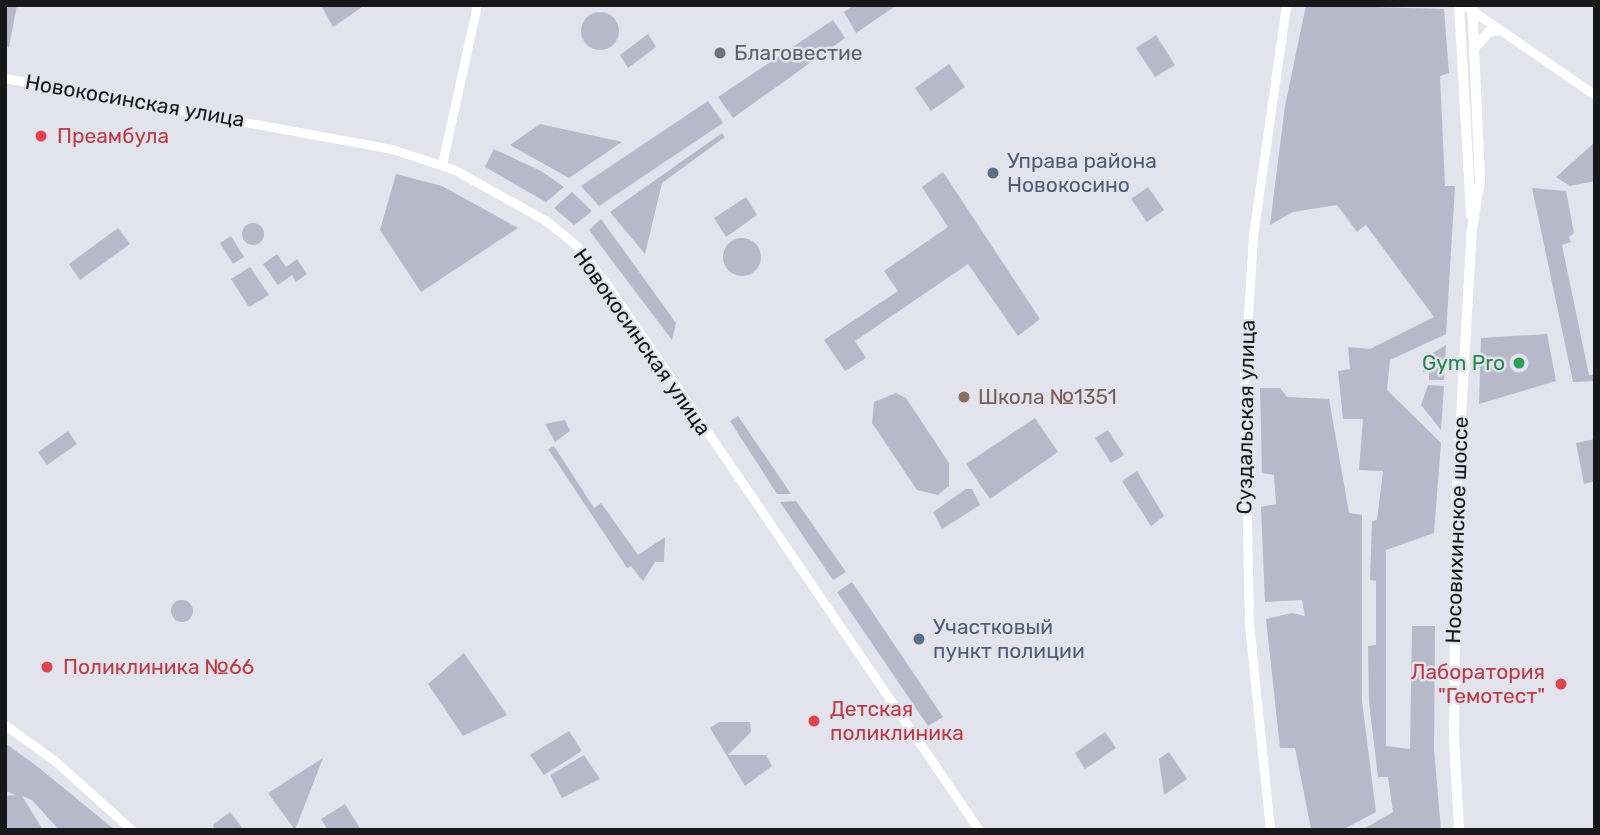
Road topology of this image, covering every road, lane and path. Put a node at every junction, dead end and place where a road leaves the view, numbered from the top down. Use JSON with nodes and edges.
{"nodes":[{"id":1,"x":477,"y":5,"type":"edge"},
{"id":2,"x":1286,"y":5,"type":"edge"},
{"id":3,"x":1467,"y":7,"type":"edge"},
{"id":4,"x":1499,"y":30,"type":"junction"},
{"id":5,"x":1474,"y":48,"type":"junction"},
{"id":6,"x":5,"y":78,"type":"edge"},
{"id":7,"x":1595,"y":95,"type":"edge"},
{"id":8,"x":442,"y":164,"type":"junction"},
{"id":9,"x":1472,"y":230,"type":"junction"},
{"id":10,"x":5,"y":725,"type":"edge"},
{"id":11,"x":132,"y":830,"type":"edge"},
{"id":12,"x":979,"y":830,"type":"edge"},
{"id":13,"x":1270,"y":830,"type":"edge"},
{"id":14,"x":1460,"y":830,"type":"edge"}],
"edges":[{"from":1,"to":8,"type":"street"},
{"from":2,"to":13,"type":"street","name":"Суздальская улица"},
{"from":3,"to":4,"type":"street"},
{"from":3,"to":5,"type":"main road","name":"Носовихинское шоссе"},
{"from":3,"to":9,"type":"main road","name":"Носовихинское шоссе"},
{"from":4,"to":5,"type":"main road"},
{"from":4,"to":7,"type":"street"},
{"from":5,"to":9,"type":"main road","name":"Носовихинское шоссе"},
{"from":6,"to":8,"type":"street","name":"Новокосинская улица"},
{"from":8,"to":12,"type":"street","name":"Новокосинская улица"},
{"from":9,"to":14,"type":"main road","name":"Носовихинское шоссе"},
{"from":10,"to":11,"type":"street"}]}
